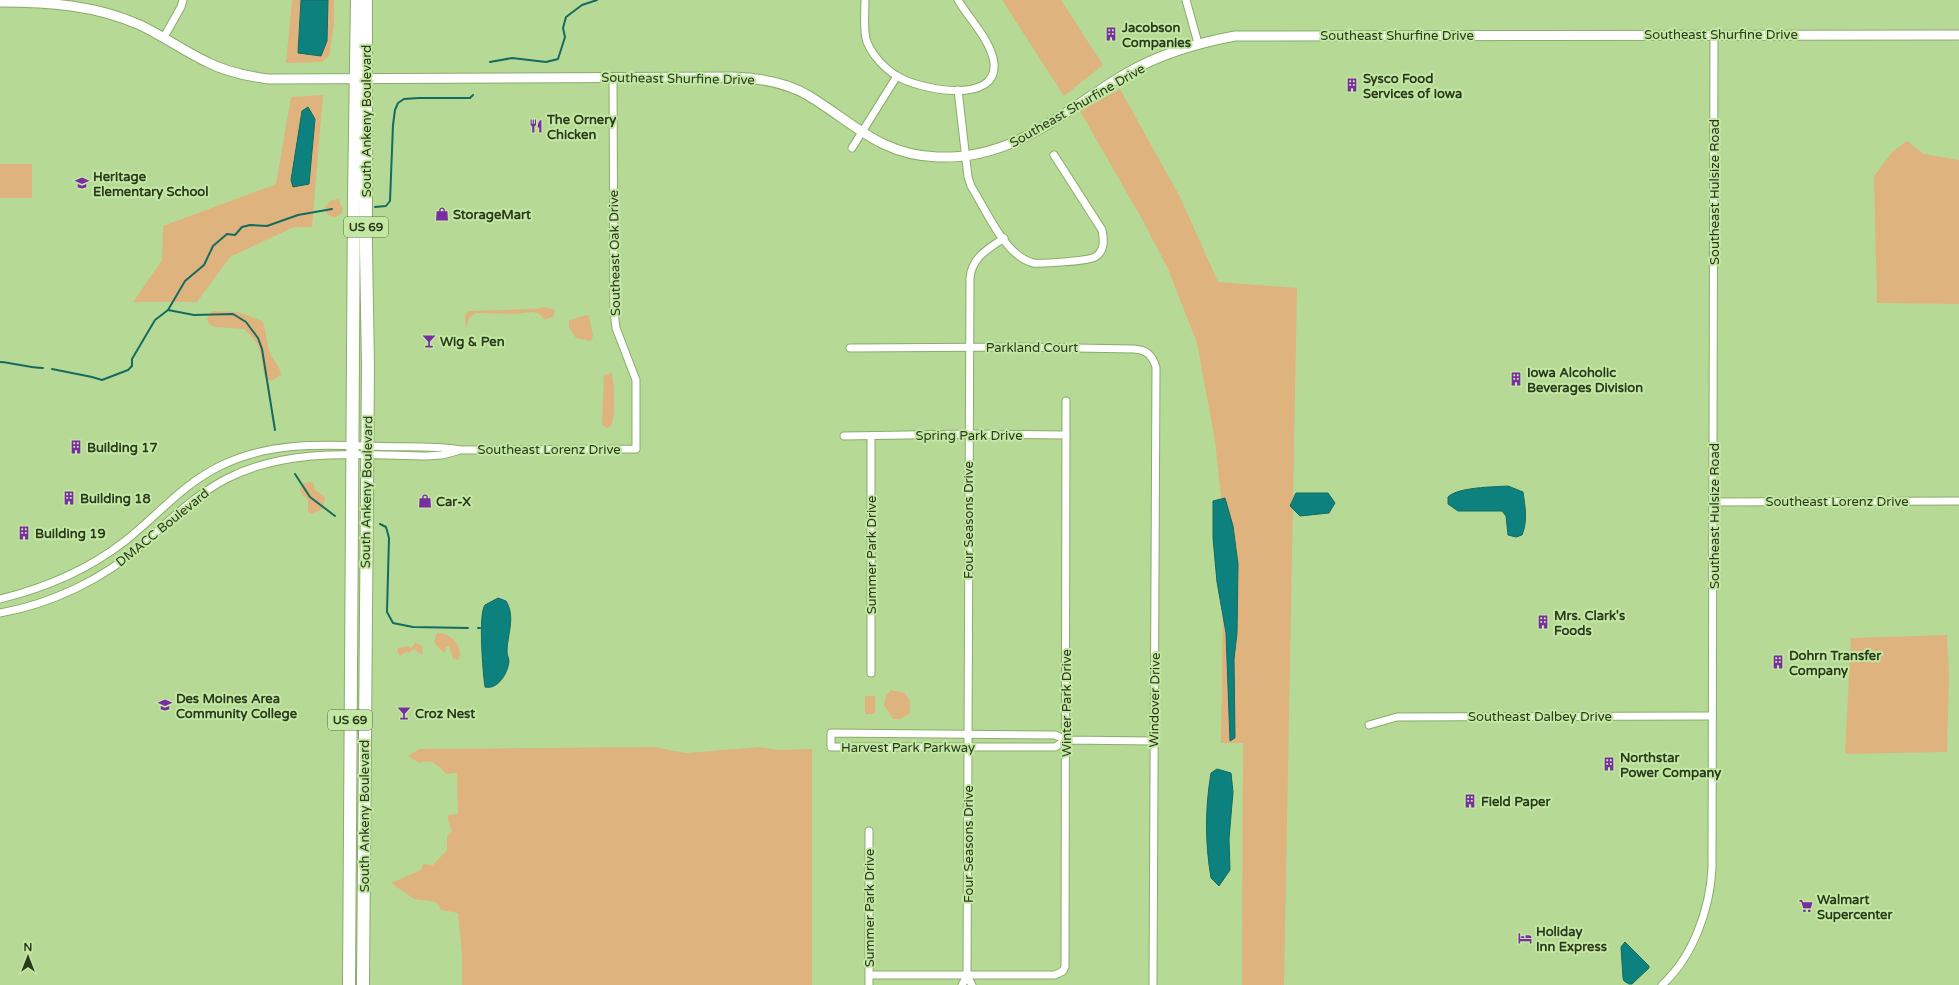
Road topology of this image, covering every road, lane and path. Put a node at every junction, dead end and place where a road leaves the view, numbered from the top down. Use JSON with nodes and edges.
{"nodes":[{"id":1,"x":183,"y":0,"type":"edge"},
{"id":2,"x":358,"y":0,"type":"edge"},
{"id":3,"x":366,"y":0,"type":"edge"},
{"id":4,"x":865,"y":0,"type":"edge"},
{"id":5,"x":958,"y":0,"type":"edge"},
{"id":6,"x":1186,"y":0,"type":"edge"},
{"id":7,"x":0,"y":2,"type":"edge"},
{"id":8,"x":1714,"y":34,"type":"junction"},
{"id":9,"x":1959,"y":35,"type":"edge"},
{"id":10,"x":164,"y":37,"type":"junction"},
{"id":11,"x":1198,"y":43,"type":"junction"},
{"id":12,"x":897,"y":76,"type":"junction"},
{"id":13,"x":613,"y":77,"type":"junction"},
{"id":14,"x":361,"y":80,"type":"junction"},
{"id":15,"x":958,"y":90,"type":"junction"},
{"id":16,"x":861,"y":132,"type":"junction"},
{"id":17,"x":852,"y":148,"type":"dead end"},
{"id":18,"x":1054,"y":155,"type":"dead end"},
{"id":19,"x":966,"y":157,"type":"junction"},
{"id":20,"x":1004,"y":238,"type":"junction"},
{"id":21,"x":970,"y":347,"type":"junction"},
{"id":22,"x":850,"y":348,"type":"dead end"},
{"id":23,"x":1066,"y":401,"type":"dead end"},
{"id":24,"x":1156,"y":416,"type":"joint"},
{"id":25,"x":968,"y":434,"type":"junction"},
{"id":26,"x":1066,"y":435,"type":"junction"},
{"id":27,"x":844,"y":436,"type":"dead end"},
{"id":28,"x":871,"y":436,"type":"junction"},
{"id":29,"x":352,"y":449,"type":"junction"},
{"id":30,"x":636,"y":449,"type":"joint"},
{"id":31,"x":367,"y":450,"type":"junction"},
{"id":32,"x":1959,"y":501,"type":"edge"},
{"id":33,"x":1714,"y":502,"type":"junction"},
{"id":34,"x":0,"y":599,"type":"edge"},
{"id":35,"x":0,"y":613,"type":"edge"},
{"id":36,"x":871,"y":673,"type":"dead end"},
{"id":37,"x":1712,"y":716,"type":"junction"},
{"id":38,"x":1369,"y":725,"type":"dead end"},
{"id":39,"x":968,"y":733,"type":"junction"},
{"id":40,"x":1066,"y":740,"type":"junction"},
{"id":41,"x":1154,"y":741,"type":"junction"},
{"id":42,"x":968,"y":747,"type":"junction"},
{"id":43,"x":350,"y":765,"type":"junction"},
{"id":44,"x":364,"y":765,"type":"junction"},
{"id":45,"x":869,"y":831,"type":"dead end"},
{"id":46,"x":869,"y":975,"type":"junction"},
{"id":47,"x":967,"y":976,"type":"junction"},
{"id":48,"x":348,"y":985,"type":"edge"},
{"id":49,"x":363,"y":985,"type":"edge"},
{"id":50,"x":869,"y":985,"type":"edge"},
{"id":51,"x":962,"y":985,"type":"edge"},
{"id":52,"x":972,"y":985,"type":"edge"},
{"id":53,"x":1152,"y":985,"type":"edge"},
{"id":54,"x":1662,"y":985,"type":"edge"}],
"edges":[{"from":1,"to":10,"type":"street"},
{"from":2,"to":14,"type":"main road","name":"South Ankeny Boulevard","number":"US 69"},
{"from":3,"to":14,"type":"main road","name":"South Ankeny Boulevard","number":"US 69"},
{"from":4,"to":12,"type":"street"},
{"from":5,"to":15,"type":"street"},
{"from":6,"to":11,"type":"street"},
{"from":7,"to":10,"type":"street","name":"Southeast Shurfine Drive"},
{"from":8,"to":9,"type":"street","name":"Southeast Shurfine Drive"},
{"from":8,"to":11,"type":"street","name":"Southeast Shurfine Drive"},
{"from":8,"to":33,"type":"street","name":"Southeast Hulsize Road"},
{"from":10,"to":14,"type":"street","name":"Southeast Shurfine Drive"},
{"from":11,"to":19,"type":"street","name":"Southeast Shurfine Drive"},
{"from":12,"to":15,"type":"street"},
{"from":12,"to":16,"type":"street"},
{"from":13,"to":14,"type":"street","name":"Southeast Shurfine Drive"},
{"from":13,"to":16,"type":"street","name":"Southeast Shurfine Drive"},
{"from":13,"to":30,"type":"street","name":"Southeast Oak Drive"},
{"from":14,"to":29,"type":"main road","name":"South Ankeny Boulevard","number":"US 69"},
{"from":14,"to":31,"type":"main road","name":"South Ankeny Boulevard","number":"US 69"},
{"from":15,"to":19,"type":"street"},
{"from":16,"to":17,"type":"street"},
{"from":16,"to":19,"type":"street","name":"Southeast Shurfine Drive"},
{"from":18,"to":20,"type":"street"},
{"from":19,"to":20,"type":"street"},
{"from":20,"to":21,"type":"street","name":"Four Seasons Drive"},
{"from":21,"to":22,"type":"street","name":"Parkland Court"},
{"from":21,"to":24,"type":"street","name":"Parkland Court"},
{"from":21,"to":25,"type":"street","name":"Four Seasons Drive"},
{"from":23,"to":26,"type":"street","name":"Winter Park Drive"},
{"from":24,"to":41,"type":"street","name":"Windover Drive"},
{"from":25,"to":26,"type":"street","name":"Spring Park Drive"},
{"from":25,"to":28,"type":"street","name":"Spring Park Drive"},
{"from":25,"to":39,"type":"street","name":"Four Seasons Drive"},
{"from":26,"to":40,"type":"street","name":"Winter Park Drive"},
{"from":27,"to":28,"type":"street","name":"Spring Park Drive"},
{"from":28,"to":36,"type":"street","name":"Summer Park Drive"},
{"from":29,"to":31,"type":"street","name":"Southeast Lorenz Drive"},
{"from":29,"to":34,"type":"street","name":"DMACC Boulevard"},
{"from":29,"to":35,"type":"street","name":"DMACC Boulevard"},
{"from":29,"to":43,"type":"main road","name":"South Ankeny Boulevard","number":"US 69"},
{"from":30,"to":31,"type":"street","name":"Southeast Lorenz Drive"},
{"from":31,"to":44,"type":"main road","name":"South Ankeny Boulevard","number":"US 69"},
{"from":32,"to":33,"type":"street","name":"Southeast Lorenz Drive"},
{"from":33,"to":37,"type":"street","name":"Southeast Hulsize Road"},
{"from":37,"to":38,"type":"street","name":"Southeast Dalbey Drive"},
{"from":37,"to":54,"type":"street","name":"Southeast Hulsize Road"},
{"from":39,"to":40,"type":"street","name":"Harvest Park Parkway"},
{"from":39,"to":42,"type":"street","name":"Four Seasons Drive"},
{"from":39,"to":42,"type":"street","name":"Harvest Park Parkway"},
{"from":40,"to":41,"type":"street","name":"Harvest Park Parkway"},
{"from":40,"to":42,"type":"street","name":"Harvest Park Parkway"},
{"from":40,"to":47,"type":"street","name":"Winter Park Drive"},
{"from":41,"to":53,"type":"street","name":"Windover Drive"},
{"from":42,"to":47,"type":"street","name":"Four Seasons Drive"},
{"from":43,"to":44,"type":"main road"},
{"from":43,"to":48,"type":"main road","name":"South Ankeny Boulevard","number":"US 69"},
{"from":44,"to":49,"type":"main road","name":"South Ankeny Boulevard","number":"US 69"},
{"from":45,"to":46,"type":"street","name":"Summer Park Drive"},
{"from":46,"to":47,"type":"street"},
{"from":46,"to":50,"type":"street","name":"Summer Park Drive"},
{"from":47,"to":51,"type":"street","name":"Four Seasons Drive"},
{"from":47,"to":52,"type":"street","name":"Four Seasons Drive"}]}
